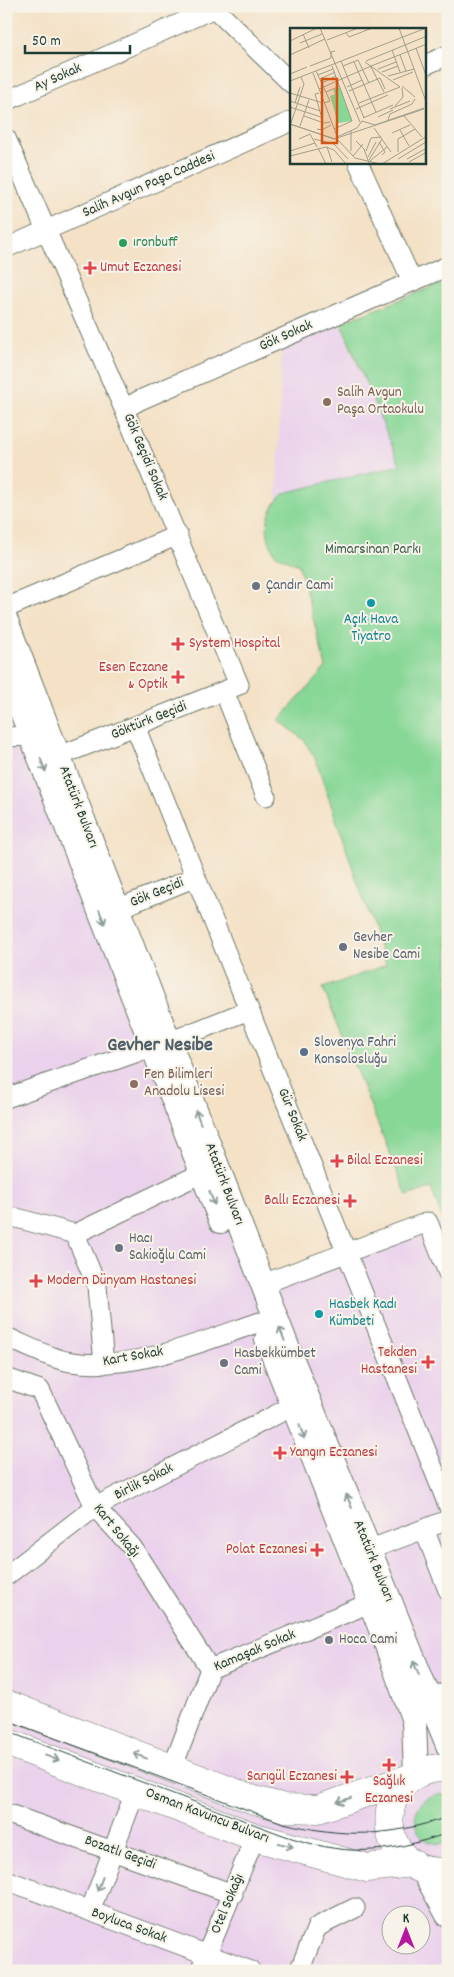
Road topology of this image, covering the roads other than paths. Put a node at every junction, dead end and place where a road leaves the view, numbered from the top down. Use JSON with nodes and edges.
{"nodes":[{"id":1,"x":215,"y":7,"type":"edge"},
{"id":2,"x":448,"y":55,"type":"edge"},
{"id":3,"x":426,"y":65,"type":"edge"},
{"id":4,"x":290,"y":82,"type":"edge"},
{"id":5,"x":6,"y":101,"type":"edge"},
{"id":6,"x":290,"y":122,"type":"edge"},
{"id":7,"x":6,"y":138,"type":"edge"},
{"id":8,"x":359,"y":164,"type":"edge"},
{"id":9,"x":47,"y":232,"type":"junction"},
{"id":10,"x":6,"y":248,"type":"edge"},
{"id":11,"x":448,"y":266,"type":"edge"},
{"id":12,"x":412,"y":281,"type":"junction"},
{"id":13,"x":124,"y":409,"type":"junction"},
{"id":14,"x":178,"y":534,"type":"junction"},
{"id":15,"x":6,"y":608,"type":"edge"},
{"id":16,"x":6,"y":621,"type":"edge"},
{"id":17,"x":6,"y":671,"type":"edge"},
{"id":18,"x":231,"y":688,"type":"junction"},
{"id":19,"x":135,"y":726,"type":"junction"},
{"id":20,"x":32,"y":736,"type":"junction"},
{"id":21,"x":6,"y":737,"type":"edge"},
{"id":22,"x":59,"y":756,"type":"junction"},
{"id":23,"x":266,"y":796,"type":"dead end"},
{"id":24,"x":196,"y":877,"type":"junction"},
{"id":25,"x":117,"y":909,"type":"junction"},
{"id":26,"x":249,"y":1010,"type":"junction"},
{"id":27,"x":161,"y":1044,"type":"junction"},
{"id":28,"x":6,"y":1098,"type":"edge"},
{"id":29,"x":202,"y":1174,"type":"junction"},
{"id":30,"x":6,"y":1215,"type":"edge"},
{"id":31,"x":76,"y":1234,"type":"junction"},
{"id":32,"x":347,"y":1253,"type":"junction"},
{"id":33,"x":448,"y":1273,"type":"edge"},
{"id":34,"x":263,"y":1284,"type":"junction"},
{"id":35,"x":260,"y":1322,"type":"junction"},
{"id":36,"x":6,"y":1337,"type":"edge"},
{"id":37,"x":104,"y":1364,"type":"junction"},
{"id":38,"x":6,"y":1378,"type":"edge"},
{"id":39,"x":293,"y":1406,"type":"junction"},
{"id":40,"x":448,"y":1505,"type":"edge"},
{"id":41,"x":95,"y":1507,"type":"junction"},
{"id":42,"x":448,"y":1520,"type":"edge"},
{"id":43,"x":424,"y":1529,"type":"junction"},
{"id":44,"x":368,"y":1550,"type":"junction"},
{"id":45,"x":6,"y":1576,"type":"edge"},
{"id":46,"x":448,"y":1590,"type":"edge"},
{"id":47,"x":370,"y":1603,"type":"junction"},
{"id":48,"x":210,"y":1669,"type":"junction"},
{"id":49,"x":438,"y":1696,"type":"edge"},
{"id":50,"x":6,"y":1704,"type":"edge"},
{"id":51,"x":6,"y":1742,"type":"edge"},
{"id":52,"x":448,"y":1745,"type":"edge"},
{"id":53,"x":448,"y":1768,"type":"edge"},
{"id":54,"x":172,"y":1769,"type":"junction"},
{"id":55,"x":412,"y":1777,"type":"junction"},
{"id":56,"x":136,"y":1790,"type":"junction"},
{"id":57,"x":6,"y":1813,"type":"edge"},
{"id":58,"x":255,"y":1837,"type":"junction"},
{"id":59,"x":113,"y":1851,"type":"junction"},
{"id":60,"x":427,"y":1867,"type":"edge"},
{"id":61,"x":6,"y":1880,"type":"edge"},
{"id":62,"x":233,"y":1894,"type":"junction"},
{"id":63,"x":355,"y":1908,"type":"dead end"},
{"id":64,"x":90,"y":1911,"type":"junction"},
{"id":65,"x":448,"y":1915,"type":"edge"},
{"id":66,"x":204,"y":1962,"type":"edge"},
{"id":67,"x":252,"y":1971,"type":"edge"},
{"id":68,"x":299,"y":1971,"type":"edge"}],
"edges":[{"from":1,"to":4,"type":"street"},
{"from":1,"to":5,"type":"street","name":"Ay Sokak"},
{"from":2,"to":3,"type":"street"},
{"from":6,"to":9,"type":"street","name":"Salih Avgun Paşa Caddesi"},
{"from":7,"to":9,"type":"street","name":"Gök Geçidi Sokak"},
{"from":8,"to":12,"type":"street"},
{"from":9,"to":10,"type":"street","name":"Salih Avgun Paşa Caddesi"},
{"from":9,"to":13,"type":"street","name":"Gök Geçidi Sokak"},
{"from":11,"to":12,"type":"street","name":"Gök Sokak"},
{"from":12,"to":13,"type":"street","name":"Gök Sokak"},
{"from":13,"to":14,"type":"street","name":"Gök Geçidi Sokak"},
{"from":14,"to":15,"type":"street"},
{"from":14,"to":18,"type":"street","name":"Gök Geçidi Sokak"},
{"from":16,"to":22,"type":"main road","name":"Atatürk Bulvarı"},
{"from":17,"to":20,"type":"main road","name":"Atatürk Bulvarı"},
{"from":18,"to":19,"type":"street","name":"Göktürk Geçidi"},
{"from":18,"to":23,"type":"street","name":"Gök Geçidi Sokak"},
{"from":19,"to":22,"type":"street","name":"Göktürk Geçidi"},
{"from":19,"to":24,"type":"street","name":"Gür Sokak"},
{"from":20,"to":21,"type":"street"},
{"from":20,"to":27,"type":"main road","name":"Atatürk Bulvarı","one_way":true},
{"from":22,"to":25,"type":"main road","name":"Atatürk Bulvarı"},
{"from":24,"to":25,"type":"street","name":"Gök Geçidi"},
{"from":24,"to":26,"type":"street","name":"Gür Sokak"},
{"from":25,"to":27,"type":"main road","name":"Atatürk Bulvarı"},
{"from":26,"to":27,"type":"street"},
{"from":26,"to":32,"type":"street","name":"Gür Sokak"},
{"from":27,"to":28,"type":"street"},
{"from":27,"to":29,"type":"main road","name":"Atatürk Bulvarı"},
{"from":34,"to":27,"type":"main road","name":"Atatürk Bulvarı","one_way":true},
{"from":29,"to":31,"type":"street"},
{"from":29,"to":35,"type":"main road","name":"Atatürk Bulvarı","one_way":true},
{"from":30,"to":31,"type":"street"},
{"from":31,"to":37,"type":"street"},
{"from":32,"to":33,"type":"street"},
{"from":32,"to":34,"type":"street"},
{"from":32,"to":40,"type":"street","name":"Gür Sokak"},
{"from":44,"to":34,"type":"main road","name":"Atatürk Bulvarı","one_way":true},
{"from":35,"to":37,"type":"street","name":"Kart Sokak"},
{"from":35,"to":39,"type":"main road","name":"Atatürk Bulvarı"},
{"from":36,"to":37,"type":"street","name":"Kart Sokak"},
{"from":38,"to":41,"type":"street","name":"Kart Sokağı"},
{"from":39,"to":41,"type":"street","name":"Birlik Sokak"},
{"from":39,"to":47,"type":"main road","name":"Atatürk Bulvarı","one_way":true},
{"from":41,"to":45,"type":"street","name":"Birlik Sokak"},
{"from":41,"to":48,"type":"street","name":"Kart Sokağı"},
{"from":42,"to":43,"type":"street"},
{"from":43,"to":44,"type":"street"},
{"from":43,"to":46,"type":"street"},
{"from":49,"to":44,"type":"main road","name":"Atatürk Bulvarı","one_way":true},
{"from":47,"to":48,"type":"street","name":"Kamaşak Sokak"},
{"from":47,"to":55,"type":"main road","name":"Atatürk Bulvarı"},
{"from":48,"to":54,"type":"street","name":"Kamaşak Sokak"},
{"from":49,"to":52,"type":"main road","name":"Atatürk Bulvarı"},
{"from":54,"to":50,"type":"highway","one_way":true},
{"from":51,"to":56,"type":"highway","name":"Osman Kavuncu Bulvarı","one_way":true},
{"from":53,"to":55,"type":"highway"},
{"from":55,"to":54,"type":"highway","one_way":true},
{"from":55,"to":60,"type":"highway"},
{"from":56,"to":58,"type":"highway","name":"Osman Kavuncu Bulvarı"},
{"from":56,"to":59,"type":"street"},
{"from":57,"to":59,"type":"street","name":"Bozatlı Geçidi"},
{"from":58,"to":60,"type":"highway","name":"Osman Kavuncu Bulvarı","one_way":true},
{"from":58,"to":62,"type":"street","name":"Otel Sokağı"},
{"from":59,"to":62,"type":"street","name":"Bozatlı Geçidi"},
{"from":59,"to":64,"type":"street","one_way":true},
{"from":60,"to":65,"type":"main road"},
{"from":61,"to":64,"type":"street","name":"Boyluca Sokak"},
{"from":62,"to":66,"type":"street","name":"Otel Sokağı"},
{"from":63,"to":68,"type":"street"},
{"from":64,"to":66,"type":"street","name":"Boyluca Sokak"},
{"from":66,"to":67,"type":"street","name":"Boyluca Sokak"}]}
